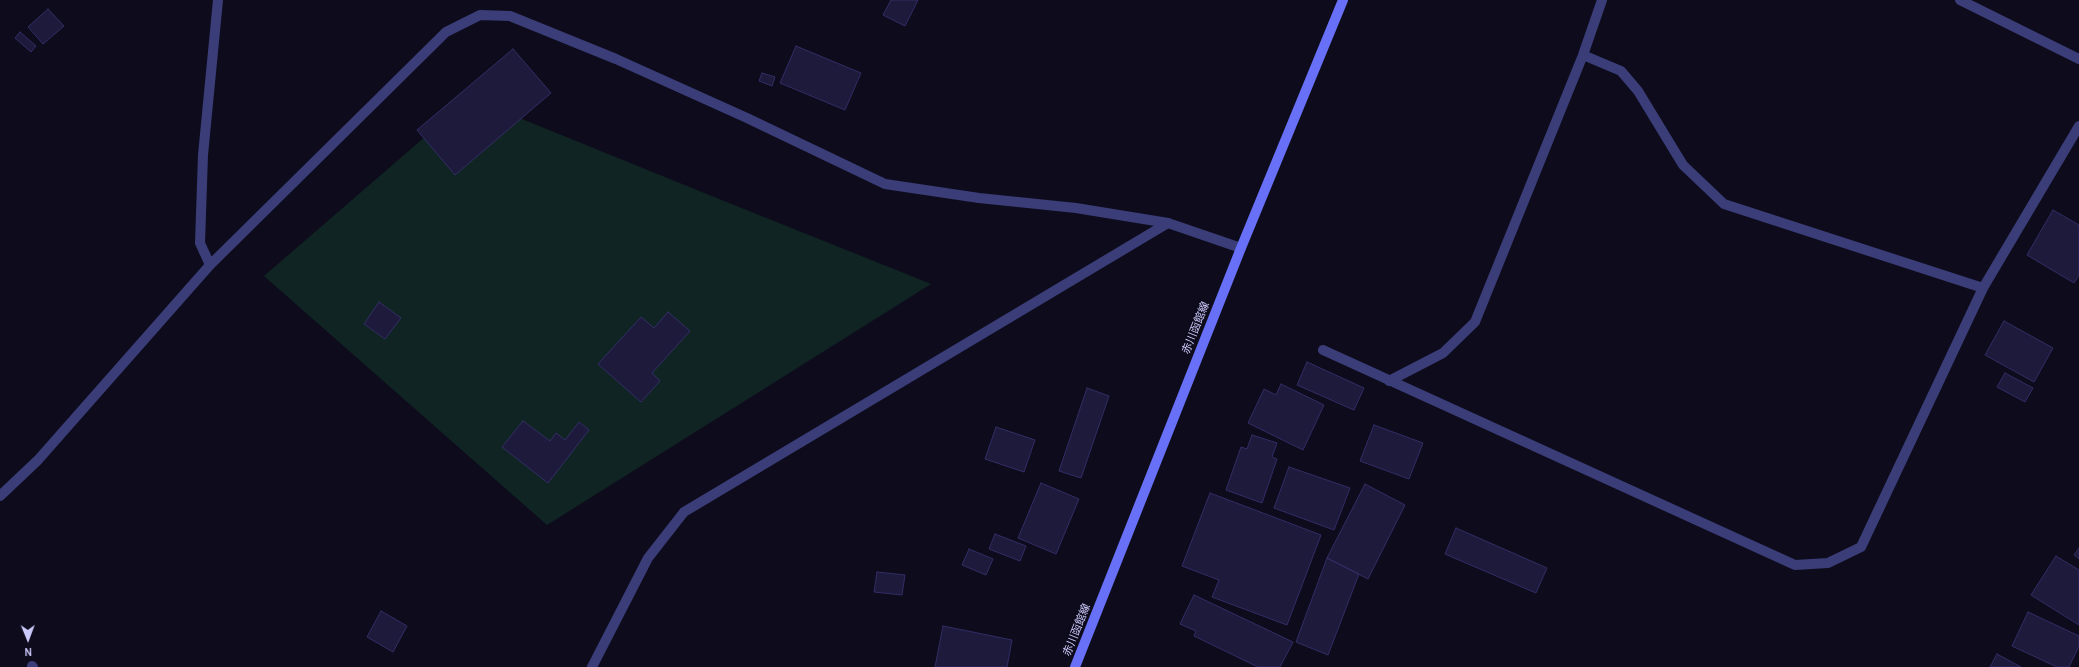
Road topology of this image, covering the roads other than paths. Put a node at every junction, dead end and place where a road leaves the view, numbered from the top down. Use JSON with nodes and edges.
{"nodes":[{"id":1,"x":218,"y":0,"type":"edge"},
{"id":2,"x":1343,"y":0,"type":"edge"},
{"id":3,"x":1602,"y":0,"type":"edge"},
{"id":4,"x":1960,"y":0,"type":"edge"},
{"id":5,"x":1583,"y":55,"type":"junction"},
{"id":6,"x":2079,"y":59,"type":"edge"},
{"id":7,"x":2079,"y":126,"type":"edge"},
{"id":8,"x":1168,"y":223,"type":"junction"},
{"id":9,"x":1241,"y":248,"type":"junction"},
{"id":10,"x":210,"y":265,"type":"junction"},
{"id":11,"x":1983,"y":288,"type":"junction"},
{"id":12,"x":1323,"y":350,"type":"dead end"},
{"id":13,"x":1390,"y":381,"type":"junction"},
{"id":14,"x":0,"y":496,"type":"edge"},
{"id":15,"x":592,"y":667,"type":"edge"},
{"id":16,"x":1075,"y":667,"type":"edge"}],
"edges":[{"from":1,"to":10,"type":"street"},
{"from":2,"to":9,"type":"main road","name":"赤川函館線"},
{"from":3,"to":5,"type":"street"},
{"from":4,"to":6,"type":"street"},
{"from":5,"to":11,"type":"street"},
{"from":5,"to":13,"type":"street"},
{"from":7,"to":11,"type":"street"},
{"from":8,"to":9,"type":"street"},
{"from":8,"to":10,"type":"street"},
{"from":8,"to":15,"type":"street"},
{"from":9,"to":16,"type":"main road","name":"赤川函館線"},
{"from":10,"to":14,"type":"street"},
{"from":11,"to":13,"type":"street"},
{"from":12,"to":13,"type":"street"}]}
